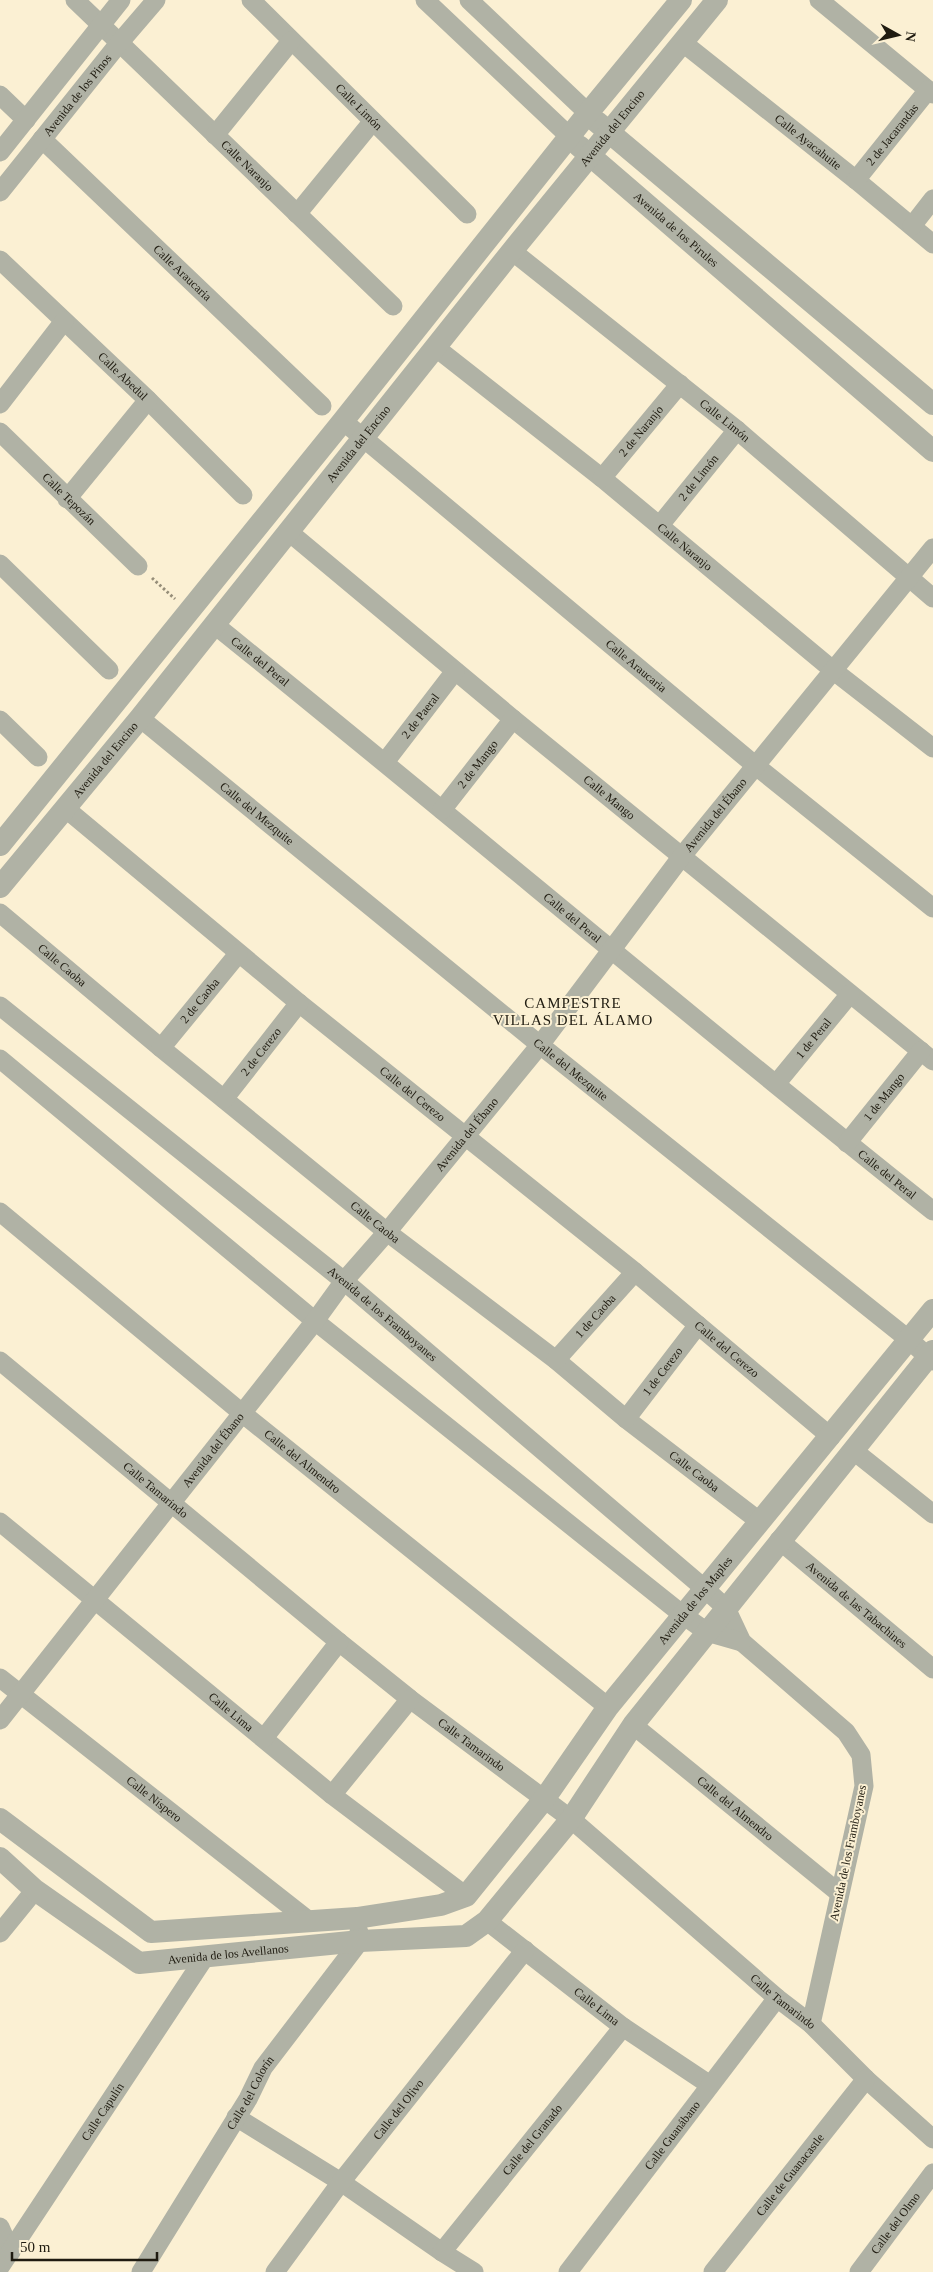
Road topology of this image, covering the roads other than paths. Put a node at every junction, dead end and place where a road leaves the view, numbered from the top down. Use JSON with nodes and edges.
{"nodes":[{"id":1,"x":75,"y":0,"type":"edge"},
{"id":2,"x":121,"y":0,"type":"edge"},
{"id":3,"x":156,"y":0,"type":"edge"},
{"id":4,"x":251,"y":0,"type":"edge"},
{"id":5,"x":425,"y":0,"type":"edge"},
{"id":6,"x":469,"y":0,"type":"edge"},
{"id":7,"x":681,"y":0,"type":"edge"},
{"id":8,"x":717,"y":0,"type":"edge"},
{"id":9,"x":819,"y":0,"type":"edge"},
{"id":10,"x":102,"y":24,"type":"junction"},
{"id":11,"x":291,"y":41,"type":"junction"},
{"id":12,"x":120,"y":42,"type":"junction"},
{"id":13,"x":682,"y":42,"type":"junction"},
{"id":14,"x":931,"y":92,"type":"edge"},
{"id":15,"x":0,"y":95,"type":"edge"},
{"id":16,"x":588,"y":113,"type":"junction"},
{"id":17,"x":26,"y":120,"type":"junction"},
{"id":18,"x":373,"y":121,"type":"junction"},
{"id":19,"x":608,"y":132,"type":"junction"},
{"id":20,"x":215,"y":135,"type":"junction"},
{"id":21,"x":569,"y":136,"type":"junction"},
{"id":22,"x":42,"y":139,"type":"junction"},
{"id":23,"x":0,"y":152,"type":"edge"},
{"id":24,"x":589,"y":156,"type":"junction"},
{"id":25,"x":856,"y":180,"type":"junction"},
{"id":26,"x":0,"y":192,"type":"edge"},
{"id":27,"x":933,"y":199,"type":"edge"},
{"id":28,"x":297,"y":214,"type":"junction"},
{"id":29,"x":467,"y":214,"type":"dead end"},
{"id":30,"x":912,"y":226,"type":"junction"},
{"id":31,"x":933,"y":244,"type":"edge"},
{"id":32,"x":512,"y":251,"type":"junction"},
{"id":33,"x":0,"y":260,"type":"edge"},
{"id":34,"x":393,"y":306,"type":"dead end"},
{"id":35,"x":64,"y":321,"type":"junction"},
{"id":36,"x":435,"y":347,"type":"junction"},
{"id":37,"x":680,"y":384,"type":"junction"},
{"id":38,"x":148,"y":400,"type":"junction"},
{"id":39,"x":0,"y":404,"type":"edge"},
{"id":40,"x":933,"y":404,"type":"edge"},
{"id":41,"x":322,"y":406,"type":"dead end"},
{"id":42,"x":343,"y":421,"type":"junction"},
{"id":43,"x":736,"y":430,"type":"junction"},
{"id":44,"x":0,"y":432,"type":"edge"},
{"id":45,"x":363,"y":438,"type":"junction"},
{"id":46,"x":933,"y":451,"type":"edge"},
{"id":47,"x":602,"y":478,"type":"junction"},
{"id":48,"x":243,"y":495,"type":"dead end"},
{"id":49,"x":68,"y":499,"type":"junction"},
{"id":50,"x":660,"y":525,"type":"junction"},
{"id":51,"x":288,"y":532,"type":"junction"},
{"id":52,"x":933,"y":548,"type":"edge"},
{"id":53,"x":0,"y":564,"type":"edge"},
{"id":54,"x":138,"y":566,"type":"road end"},
{"id":55,"x":909,"y":579,"type":"junction"},
{"id":56,"x":933,"y":598,"type":"edge"},
{"id":57,"x":215,"y":625,"type":"junction"},
{"id":58,"x":109,"y":670,"type":"dead end"},
{"id":59,"x":455,"y":671,"type":"junction"},
{"id":60,"x":834,"y":671,"type":"junction"},
{"id":61,"x":140,"y":718,"type":"junction"},
{"id":62,"x":513,"y":719,"type":"junction"},
{"id":63,"x":0,"y":720,"type":"edge"},
{"id":64,"x":933,"y":748,"type":"edge"},
{"id":65,"x":38,"y":757,"type":"dead end"},
{"id":66,"x":385,"y":762,"type":"junction"},
{"id":67,"x":756,"y":766,"type":"junction"},
{"id":68,"x":65,"y":808,"type":"junction"},
{"id":69,"x":442,"y":810,"type":"junction"},
{"id":70,"x":0,"y":844,"type":"edge"},
{"id":71,"x":682,"y":856,"type":"junction"},
{"id":72,"x":0,"y":887,"type":"edge"},
{"id":73,"x":933,"y":908,"type":"edge"},
{"id":74,"x":0,"y":913,"type":"edge"},
{"id":75,"x":610,"y":950,"type":"junction"},
{"id":76,"x":238,"y":954,"type":"junction"},
{"id":77,"x":850,"y":994,"type":"junction"},
{"id":78,"x":299,"y":1004,"type":"junction"},
{"id":79,"x":0,"y":1006,"type":"edge"},
{"id":80,"x":540,"y":1045,"type":"junction"},
{"id":81,"x":161,"y":1048,"type":"junction"},
{"id":82,"x":927,"y":1056,"type":"edge"},
{"id":83,"x":0,"y":1059,"type":"edge"},
{"id":84,"x":776,"y":1084,"type":"junction"},
{"id":85,"x":224,"y":1099,"type":"junction"},
{"id":86,"x":466,"y":1136,"type":"junction"},
{"id":87,"x":847,"y":1143,"type":"junction"},
{"id":88,"x":933,"y":1211,"type":"edge"},
{"id":89,"x":0,"y":1212,"type":"edge"},
{"id":90,"x":387,"y":1232,"type":"junction"},
{"id":91,"x":635,"y":1272,"type":"junction"},
{"id":92,"x":344,"y":1281,"type":"junction"},
{"id":93,"x":933,"y":1310,"type":"edge"},
{"id":94,"x":315,"y":1321,"type":"junction"},
{"id":95,"x":698,"y":1325,"type":"junction"},
{"id":96,"x":908,"y":1339,"type":"junction"},
{"id":97,"x":931,"y":1356,"type":"edge"},
{"id":98,"x":556,"y":1360,"type":"junction"},
{"id":99,"x":2,"y":1365,"type":"edge"},
{"id":100,"x":242,"y":1413,"type":"junction"},
{"id":101,"x":626,"y":1418,"type":"junction"},
{"id":102,"x":831,"y":1437,"type":"junction"},
{"id":103,"x":854,"y":1451,"type":"junction"},
{"id":104,"x":171,"y":1503,"type":"junction"},
{"id":105,"x":933,"y":1514,"type":"edge"},
{"id":106,"x":759,"y":1521,"type":"junction"},
{"id":107,"x":0,"y":1522,"type":"edge"},
{"id":108,"x":779,"y":1540,"type":"junction"},
{"id":109,"x":705,"y":1589,"type":"junction"},
{"id":110,"x":96,"y":1600,"type":"junction"},
{"id":111,"x":726,"y":1608,"type":"junction"},
{"id":112,"x":683,"y":1615,"type":"junction"},
{"id":113,"x":707,"y":1632,"type":"junction"},
{"id":114,"x":339,"y":1642,"type":"junction"},
{"id":115,"x":742,"y":1642,"type":"junction"},
{"id":116,"x":933,"y":1669,"type":"edge"},
{"id":117,"x":0,"y":1678,"type":"edge"},
{"id":118,"x":19,"y":1694,"type":"junction"},
{"id":119,"x":410,"y":1699,"type":"junction"},
{"id":120,"x":608,"y":1708,"type":"junction"},
{"id":121,"x":0,"y":1720,"type":"edge"},
{"id":122,"x":633,"y":1725,"type":"junction"},
{"id":123,"x":264,"y":1738,"type":"junction"},
{"id":124,"x":332,"y":1795,"type":"junction"},
{"id":125,"x":545,"y":1798,"type":"junction"},
{"id":126,"x":0,"y":1819,"type":"edge"},
{"id":127,"x":571,"y":1819,"type":"junction"},
{"id":128,"x":0,"y":1858,"type":"edge"},
{"id":129,"x":35,"y":1890,"type":"junction"},
{"id":130,"x":840,"y":1893,"type":"junction"},
{"id":131,"x":466,"y":1896,"type":"junction"},
{"id":132,"x":358,"y":1918,"type":"junction"},
{"id":133,"x":308,"y":1920,"type":"junction"},
{"id":134,"x":487,"y":1921,"type":"junction"},
{"id":135,"x":0,"y":1933,"type":"edge"},
{"id":136,"x":360,"y":1941,"type":"junction"},
{"id":137,"x":525,"y":1950,"type":"junction"},
{"id":138,"x":205,"y":1957,"type":"junction"},
{"id":139,"x":776,"y":1998,"type":"junction"},
{"id":140,"x":811,"y":2024,"type":"junction"},
{"id":141,"x":623,"y":2027,"type":"junction"},
{"id":142,"x":866,"y":2079,"type":"junction"},
{"id":143,"x":710,"y":2084,"type":"junction"},
{"id":144,"x":236,"y":2118,"type":"junction"},
{"id":145,"x":933,"y":2139,"type":"edge"},
{"id":146,"x":933,"y":2173,"type":"edge"},
{"id":147,"x":341,"y":2182,"type":"junction"},
{"id":148,"x":0,"y":2227,"type":"edge"},
{"id":149,"x":442,"y":2252,"type":"junction"},
{"id":150,"x":6,"y":2260,"type":"edge"},
{"id":151,"x":141,"y":2272,"type":"edge"},
{"id":152,"x":276,"y":2272,"type":"edge"},
{"id":153,"x":474,"y":2272,"type":"edge"},
{"id":154,"x":568,"y":2272,"type":"edge"},
{"id":155,"x":713,"y":2272,"type":"edge"},
{"id":156,"x":859,"y":2272,"type":"edge"}],
"edges":[{"from":1,"to":10,"type":"street","name":"Calle Naranjo"},
{"from":2,"to":10,"type":"street","name":"Avenida de los Pinos"},
{"from":3,"to":12,"type":"street","name":"Avenida de los Pinos"},
{"from":4,"to":11,"type":"street","name":"Calle Limón"},
{"from":5,"to":21,"type":"street","name":"Avenida de los Pirules"},
{"from":6,"to":16,"type":"street"},
{"from":7,"to":16,"type":"street"},
{"from":8,"to":13,"type":"street","name":"Avenida del Encino"},
{"from":9,"to":14,"type":"street"},
{"from":10,"to":12,"type":"street","name":"Calle Naranjo"},
{"from":10,"to":17,"type":"street","name":"Avenida de los Pinos"},
{"from":11,"to":18,"type":"street","name":"Calle Limón"},
{"from":11,"to":20,"type":"street"},
{"from":12,"to":20,"type":"street","name":"Calle Naranjo"},
{"from":12,"to":22,"type":"street","name":"Avenida de los Pinos"},
{"from":13,"to":19,"type":"street","name":"Avenida del Encino"},
{"from":13,"to":25,"type":"street","name":"Calle Ayacahuite"},
{"from":14,"to":25,"type":"street","name":"2 de Jacarandas"},
{"from":15,"to":17,"type":"street"},
{"from":16,"to":19,"type":"street"},
{"from":16,"to":21,"type":"street"},
{"from":17,"to":23,"type":"street","name":"Avenida de los Pinos"},
{"from":18,"to":28,"type":"street"},
{"from":18,"to":29,"type":"street","name":"Calle Limón"},
{"from":19,"to":24,"type":"street","name":"Avenida del Encino"},
{"from":19,"to":40,"type":"street"},
{"from":20,"to":28,"type":"street","name":"Calle Naranjo"},
{"from":21,"to":24,"type":"street","name":"Avenida de los Pirules"},
{"from":21,"to":42,"type":"street"},
{"from":22,"to":26,"type":"street","name":"Avenida de los Pinos"},
{"from":22,"to":41,"type":"street","name":"Calle Araucaria"},
{"from":24,"to":32,"type":"street","name":"Avenida del Encino"},
{"from":24,"to":46,"type":"street","name":"Avenida de los Pirules"},
{"from":25,"to":30,"type":"street","name":"Calle Ayacahuite"},
{"from":27,"to":30,"type":"street"},
{"from":28,"to":34,"type":"street","name":"Calle Naranjo"},
{"from":30,"to":31,"type":"street","name":"Calle Ayacahuite"},
{"from":32,"to":36,"type":"street","name":"Avenida del Encino"},
{"from":32,"to":37,"type":"street","name":"Calle Limón"},
{"from":33,"to":35,"type":"street","name":"Calle Abedul"},
{"from":35,"to":38,"type":"street","name":"Calle Abedul"},
{"from":35,"to":39,"type":"street"},
{"from":36,"to":45,"type":"street","name":"Avenida del Encino"},
{"from":36,"to":47,"type":"street","name":"Calle Naranjo"},
{"from":37,"to":43,"type":"street","name":"Calle Limón"},
{"from":37,"to":47,"type":"street","name":"2 de Naranjo"},
{"from":38,"to":48,"type":"street","name":"Calle Abedul"},
{"from":38,"to":49,"type":"street"},
{"from":42,"to":45,"type":"street","name":"Calle Araucaria"},
{"from":42,"to":70,"type":"street"},
{"from":43,"to":50,"type":"street","name":"2 de Limón"},
{"from":43,"to":55,"type":"street","name":"Calle Limón"},
{"from":44,"to":49,"type":"street","name":"Calle Tepozán"},
{"from":45,"to":51,"type":"street","name":"Avenida del Encino"},
{"from":45,"to":67,"type":"street","name":"Calle Araucaria"},
{"from":47,"to":50,"type":"street","name":"Calle Naranjo"},
{"from":49,"to":54,"type":"street","name":"Calle Tepozán"},
{"from":50,"to":60,"type":"street","name":"Calle Naranjo"},
{"from":51,"to":57,"type":"street","name":"Avenida del Encino"},
{"from":51,"to":59,"type":"street","name":"Calle Mango"},
{"from":52,"to":55,"type":"street","name":"Avenida del Ébano"},
{"from":53,"to":58,"type":"street"},
{"from":55,"to":56,"type":"street","name":"Calle Limón"},
{"from":55,"to":60,"type":"street","name":"Avenida del Ébano"},
{"from":57,"to":61,"type":"street","name":"Avenida del Encino"},
{"from":57,"to":66,"type":"street","name":"Calle del Peral"},
{"from":59,"to":62,"type":"street","name":"Calle Mango"},
{"from":59,"to":66,"type":"street","name":"2 de Paeral"},
{"from":60,"to":64,"type":"street","name":"Calle Naranjo"},
{"from":60,"to":67,"type":"street","name":"Avenida del Ébano"},
{"from":61,"to":68,"type":"street","name":"Avenida del Encino"},
{"from":61,"to":80,"type":"street","name":"Calle del Mezquite"},
{"from":62,"to":69,"type":"street","name":"2 de Mango"},
{"from":62,"to":71,"type":"street","name":"Calle Mango"},
{"from":63,"to":65,"type":"street"},
{"from":66,"to":69,"type":"street","name":"Calle del Peral"},
{"from":67,"to":71,"type":"street","name":"Avenida del Ébano"},
{"from":67,"to":73,"type":"street","name":"Calle Araucaria"},
{"from":68,"to":72,"type":"street","name":"Avenida del Encino"},
{"from":68,"to":76,"type":"street","name":"Calle del Cerezo"},
{"from":69,"to":75,"type":"street","name":"Calle del Peral"},
{"from":71,"to":75,"type":"street","name":"Avenida del Ébano"},
{"from":71,"to":77,"type":"street","name":"Calle Mango"},
{"from":74,"to":81,"type":"street","name":"Calle Caoba"},
{"from":75,"to":80,"type":"street","name":"Avenida del Ébano"},
{"from":75,"to":84,"type":"street","name":"Calle del Peral"},
{"from":76,"to":78,"type":"street","name":"Calle del Cerezo"},
{"from":76,"to":81,"type":"street","name":"2 de Caoba"},
{"from":77,"to":82,"type":"street","name":"Calle Mango"},
{"from":77,"to":84,"type":"street","name":"1 de Peral"},
{"from":78,"to":85,"type":"street","name":"2 de Cerezo"},
{"from":78,"to":86,"type":"street","name":"Calle del Cerezo"},
{"from":79,"to":92,"type":"street","name":"Avenida de los Framboyanes"},
{"from":80,"to":86,"type":"street","name":"Avenida del Ébano"},
{"from":80,"to":96,"type":"street","name":"Calle del Mezquite"},
{"from":81,"to":85,"type":"street","name":"Calle Caoba"},
{"from":82,"to":87,"type":"street","name":"1 de Mango"},
{"from":83,"to":94,"type":"street","name":"Avenida de los Framboyanes"},
{"from":84,"to":87,"type":"street","name":"Calle del Peral"},
{"from":85,"to":90,"type":"street","name":"Calle Caoba"},
{"from":86,"to":90,"type":"street","name":"Avenida del Ébano"},
{"from":86,"to":91,"type":"street","name":"Calle del Cerezo"},
{"from":87,"to":88,"type":"street","name":"Calle del Peral"},
{"from":89,"to":100,"type":"street","name":"Calle del Almendro"},
{"from":90,"to":92,"type":"street","name":"Avenida del Ébano"},
{"from":90,"to":98,"type":"street","name":"Calle Caoba"},
{"from":91,"to":95,"type":"street","name":"Calle del Cerezo"},
{"from":91,"to":98,"type":"street","name":"1 de Caoba"},
{"from":92,"to":94,"type":"street","name":"Avenida del Ébano"},
{"from":92,"to":109,"type":"street","name":"Avenida de los Framboyanes"},
{"from":93,"to":96,"type":"street","name":"Avenida de los Maples"},
{"from":94,"to":100,"type":"street","name":"Avenida del Ébano"},
{"from":94,"to":112,"type":"street","name":"Avenida de los Framboyanes"},
{"from":95,"to":101,"type":"street","name":"1 de Cerezo"},
{"from":95,"to":102,"type":"street","name":"Calle del Cerezo"},
{"from":96,"to":97,"type":"street","name":"Calle del Mezquite"},
{"from":96,"to":102,"type":"street","name":"Avenida de los Maples"},
{"from":97,"to":103,"type":"street"},
{"from":98,"to":101,"type":"street","name":"Calle Caoba"},
{"from":99,"to":104,"type":"street","name":"Calle Tamarindo"},
{"from":100,"to":104,"type":"street","name":"Avenida del Ébano"},
{"from":100,"to":120,"type":"street","name":"Calle del Almendro"},
{"from":101,"to":106,"type":"street","name":"Calle Caoba"},
{"from":102,"to":106,"type":"street","name":"Avenida de los Maples"},
{"from":103,"to":105,"type":"street"},
{"from":103,"to":108,"type":"street"},
{"from":104,"to":110,"type":"street","name":"Avenida del Ébano"},
{"from":104,"to":114,"type":"street","name":"Calle Tamarindo"},
{"from":106,"to":109,"type":"street","name":"Avenida de los Maples"},
{"from":107,"to":110,"type":"street","name":"Calle Lima"},
{"from":108,"to":111,"type":"street"},
{"from":108,"to":116,"type":"street","name":"Avenida de las Tabachines"},
{"from":109,"to":111,"type":"street","name":"Avenida de los Framboyanes"},
{"from":109,"to":112,"type":"street","name":"Avenida de los Maples"},
{"from":110,"to":118,"type":"street","name":"Avenida del Ébano"},
{"from":110,"to":123,"type":"street","name":"Calle Lima"},
{"from":111,"to":113,"type":"street"},
{"from":111,"to":115,"type":"street","name":"Avenida de los Framboyanes"},
{"from":112,"to":113,"type":"street","name":"Avenida de los Framboyanes"},
{"from":112,"to":120,"type":"street","name":"Avenida de los Maples"},
{"from":113,"to":115,"type":"street","name":"Avenida de los Framboyanes"},
{"from":113,"to":122,"type":"street"},
{"from":114,"to":119,"type":"street","name":"Calle Tamarindo"},
{"from":114,"to":123,"type":"street"},
{"from":115,"to":130,"type":"street","name":"Avenida de los Framboyanes"},
{"from":117,"to":118,"type":"street","name":"Calle Níspero"},
{"from":118,"to":121,"type":"street","name":"Avenida del Ébano"},
{"from":118,"to":133,"type":"street","name":"Calle Níspero"},
{"from":119,"to":124,"type":"street"},
{"from":119,"to":125,"type":"street","name":"Calle Tamarindo"},
{"from":120,"to":125,"type":"street","name":"Avenida de los Maples"},
{"from":122,"to":127,"type":"street"},
{"from":122,"to":130,"type":"street","name":"Calle del Almendro"},
{"from":123,"to":124,"type":"street","name":"Calle Lima"},
{"from":124,"to":131,"type":"street","name":"Calle Lima"},
{"from":125,"to":127,"type":"street","name":"Calle Tamarindo"},
{"from":125,"to":131,"type":"street","name":"Avenida de los Maples"},
{"from":126,"to":133,"type":"street","name":"Avenida de los Avellanos"},
{"from":127,"to":134,"type":"street"},
{"from":127,"to":139,"type":"street","name":"Calle Tamarindo"},
{"from":128,"to":129,"type":"street","name":"Avenida de los Avellanos"},
{"from":129,"to":135,"type":"street"},
{"from":129,"to":138,"type":"street","name":"Avenida de los Avellanos"},
{"from":130,"to":140,"type":"street","name":"Avenida de los Framboyanes"},
{"from":131,"to":132,"type":"street","name":"Avenida de los Avellanos"},
{"from":132,"to":133,"type":"street","name":"Avenida de los Avellanos"},
{"from":132,"to":136,"type":"street"},
{"from":134,"to":136,"type":"street","name":"Avenida de los Avellanos"},
{"from":134,"to":137,"type":"street","name":"Calle Lima"},
{"from":136,"to":138,"type":"street","name":"Avenida de los Avellanos"},
{"from":136,"to":144,"type":"street","name":"Calle del Colorín"},
{"from":137,"to":141,"type":"street","name":"Calle Lima"},
{"from":137,"to":147,"type":"street","name":"Calle del Olivo"},
{"from":138,"to":150,"type":"street","name":"Calle Capulín"},
{"from":139,"to":140,"type":"street","name":"Calle Tamarindo"},
{"from":139,"to":143,"type":"street","name":"Calle Guanábano"},
{"from":140,"to":142,"type":"street","name":"Calle Tamarindo"},
{"from":141,"to":143,"type":"street","name":"Calle Lima"},
{"from":141,"to":149,"type":"street","name":"Calle del Granado"},
{"from":142,"to":145,"type":"street","name":"Calle Tamarindo"},
{"from":142,"to":155,"type":"street","name":"Calle de Guanacastle"},
{"from":143,"to":154,"type":"street","name":"Calle Guanábano"},
{"from":144,"to":147,"type":"street"},
{"from":144,"to":151,"type":"street","name":"Calle del Colorín"},
{"from":146,"to":156,"type":"street","name":"Calle del Olmo"},
{"from":147,"to":149,"type":"street"},
{"from":147,"to":152,"type":"street","name":"Calle del Olivo"},
{"from":148,"to":150,"type":"street"},
{"from":149,"to":153,"type":"street"}]}
